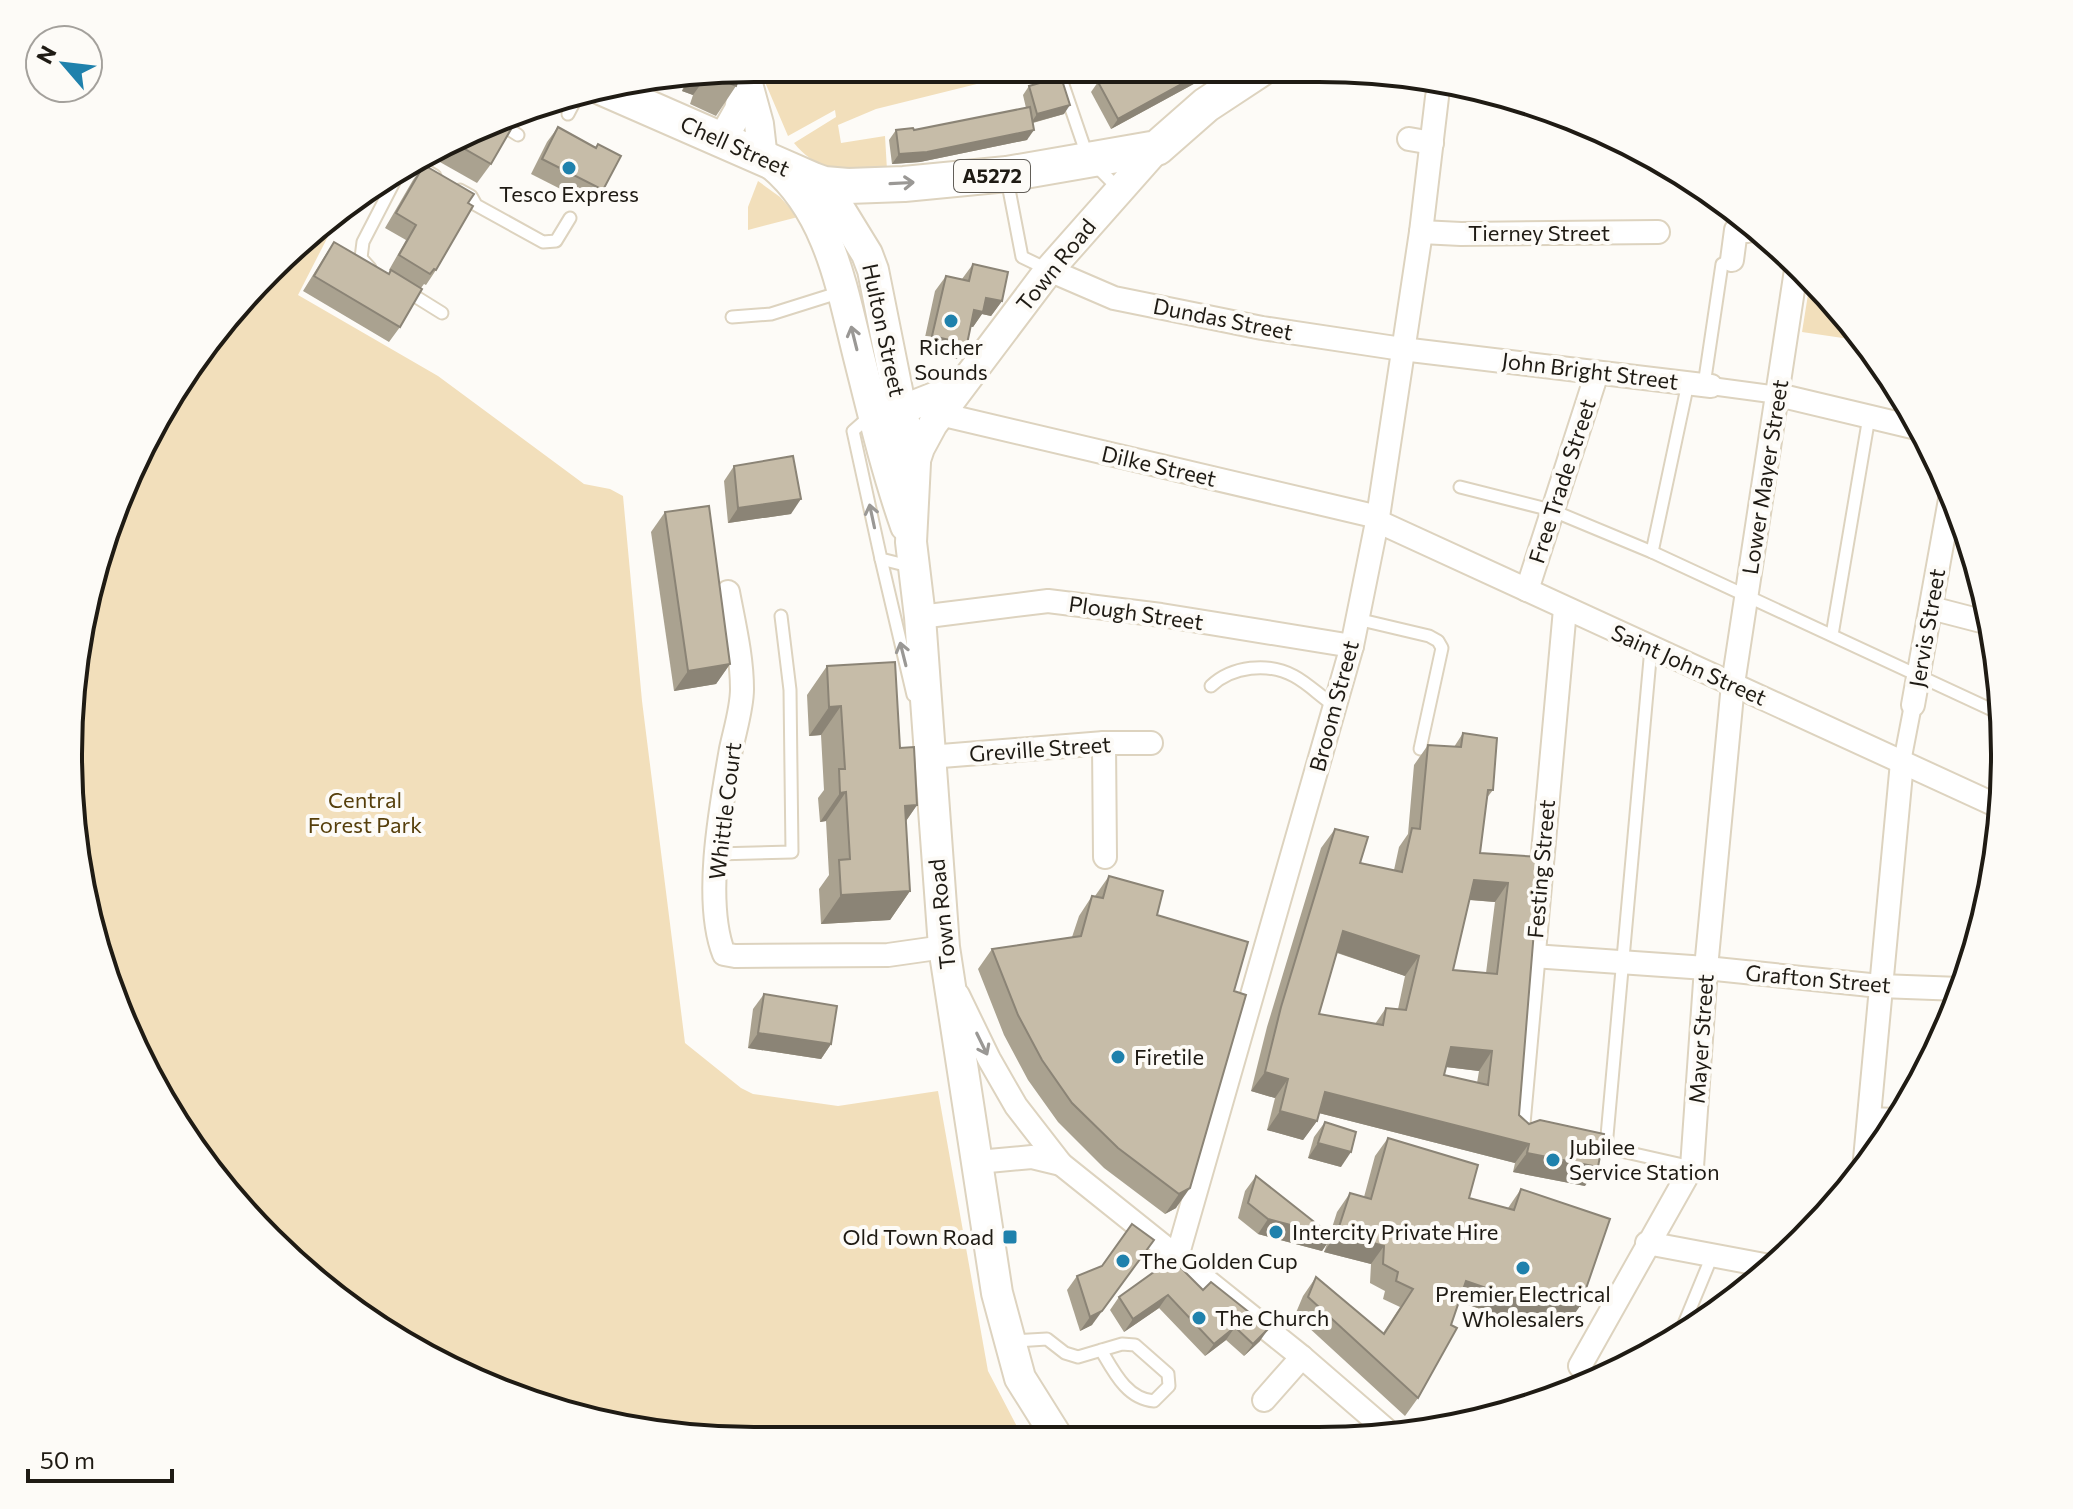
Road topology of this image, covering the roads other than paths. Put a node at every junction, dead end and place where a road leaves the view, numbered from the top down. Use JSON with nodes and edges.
{"nodes":[{"id":1,"x":743,"y":82,"type":"edge"},
{"id":2,"x":748,"y":82,"type":"edge"},
{"id":3,"x":1062,"y":82,"type":"edge"},
{"id":4,"x":1224,"y":82,"type":"edge"},
{"id":5,"x":1436,"y":93,"type":"edge"},
{"id":6,"x":620,"y":96,"type":"edge"},
{"id":7,"x":571,"y":108,"type":"edge"},
{"id":8,"x":568,"y":114,"type":"dead end"},
{"id":9,"x":508,"y":129,"type":"edge"},
{"id":10,"x":518,"y":135,"type":"edge"},
{"id":11,"x":722,"y":140,"type":"junction"},
{"id":12,"x":1157,"y":148,"type":"junction"},
{"id":13,"x":1088,"y":158,"type":"junction"},
{"id":14,"x":767,"y":161,"type":"junction"},
{"id":15,"x":424,"y":169,"type":"edge"},
{"id":16,"x":1007,"y":174,"type":"junction"},
{"id":17,"x":390,"y":189,"type":"edge"},
{"id":18,"x":1119,"y":189,"type":"junction"},
{"id":19,"x":837,"y":191,"type":"junction"},
{"id":20,"x":570,"y":218,"type":"dead end"},
{"id":21,"x":1421,"y":232,"type":"junction"},
{"id":22,"x":1658,"y":232,"type":"dead end"},
{"id":23,"x":1741,"y":232,"type":"edge"},
{"id":24,"x":827,"y":240,"type":"junction"},
{"id":25,"x":1732,"y":260,"type":"joint"},
{"id":26,"x":1049,"y":270,"type":"junction"},
{"id":27,"x":379,"y":274,"type":"edge"},
{"id":28,"x":1795,"y":280,"type":"edge"},
{"id":29,"x":392,"y":282,"type":"edge"},
{"id":30,"x":842,"y":292,"type":"junction"},
{"id":31,"x":442,"y":313,"type":"dead end"},
{"id":32,"x":732,"y":317,"type":"dead end"},
{"id":33,"x":1402,"y":349,"type":"junction"},
{"id":34,"x":1597,"y":373,"type":"junction"},
{"id":35,"x":1701,"y":384,"type":"junction"},
{"id":36,"x":960,"y":387,"type":"junction"},
{"id":37,"x":1778,"y":395,"type":"junction"},
{"id":38,"x":887,"y":412,"type":"junction"},
{"id":39,"x":940,"y":414,"type":"junction"},
{"id":40,"x":1869,"y":417,"type":"junction"},
{"id":41,"x":1905,"y":425,"type":"edge"},
{"id":42,"x":915,"y":463,"type":"junction"},
{"id":43,"x":1460,"y":487,"type":"dead end"},
{"id":44,"x":1551,"y":510,"type":"junction"},
{"id":45,"x":1947,"y":516,"type":"edge"},
{"id":46,"x":1378,"y":519,"type":"junction"},
{"id":47,"x":1652,"y":552,"type":"junction"},
{"id":48,"x":912,"y":554,"type":"junction"},
{"id":49,"x":881,"y":559,"type":"junction"},
{"id":50,"x":1527,"y":590,"type":"junction"},
{"id":51,"x":728,"y":592,"type":"dead end"},
{"id":52,"x":1747,"y":596,"type":"junction"},
{"id":53,"x":1931,"y":608,"type":"junction"},
{"id":54,"x":1565,"y":609,"type":"junction"},
{"id":55,"x":781,"y":616,"type":"dead end"},
{"id":56,"x":920,"y":617,"type":"junction"},
{"id":57,"x":1357,"y":619,"type":"junction"},
{"id":58,"x":1977,"y":620,"type":"edge"},
{"id":59,"x":1832,"y":635,"type":"junction"},
{"id":60,"x":1352,"y":646,"type":"junction"},
{"id":61,"x":1651,"y":648,"type":"junction"},
{"id":62,"x":1918,"y":676,"type":"junction"},
{"id":63,"x":1733,"y":684,"type":"junction"},
{"id":64,"x":1211,"y":686,"type":"dead end"},
{"id":65,"x":1913,"y":705,"type":"joint"},
{"id":66,"x":1335,"y":706,"type":"junction"},
{"id":67,"x":1990,"y":709,"type":"edge"},
{"id":68,"x":1104,"y":743,"type":"junction"},
{"id":69,"x":1151,"y":743,"type":"dead end"},
{"id":70,"x":1420,"y":749,"type":"dead end"},
{"id":71,"x":929,"y":757,"type":"junction"},
{"id":72,"x":1902,"y":762,"type":"junction"},
{"id":73,"x":1990,"y":802,"type":"edge"},
{"id":74,"x":716,"y":854,"type":"junction"},
{"id":75,"x":1105,"y":857,"type":"dead end"},
{"id":76,"x":1533,"y":956,"type":"junction"},
{"id":77,"x":946,"y":961,"type":"junction"},
{"id":78,"x":1623,"y":964,"type":"junction"},
{"id":79,"x":1706,"y":968,"type":"junction"},
{"id":80,"x":1880,"y":986,"type":"junction"},
{"id":81,"x":1949,"y":989,"type":"edge"},
{"id":82,"x":1869,"y":1119,"type":"junction"},
{"id":83,"x":1883,"y":1120,"type":"edge"},
{"id":84,"x":1525,"y":1130,"type":"edge"},
{"id":85,"x":1591,"y":1144,"type":"edge"},
{"id":86,"x":1867,"y":1144,"type":"edge"},
{"id":87,"x":1606,"y":1147,"type":"junction"},
{"id":88,"x":978,"y":1162,"type":"junction"},
{"id":89,"x":1061,"y":1164,"type":"junction"},
{"id":90,"x":1692,"y":1167,"type":"junction"},
{"id":91,"x":1647,"y":1243,"type":"junction"},
{"id":92,"x":1712,"y":1256,"type":"junction"},
{"id":93,"x":1177,"y":1257,"type":"junction"},
{"id":94,"x":1757,"y":1264,"type":"edge"},
{"id":95,"x":1687,"y":1317,"type":"edge"},
{"id":96,"x":1009,"y":1341,"type":"junction"},
{"id":97,"x":1101,"y":1350,"type":"junction"},
{"id":98,"x":1302,"y":1357,"type":"junction"},
{"id":99,"x":1580,"y":1366,"type":"dead end"},
{"id":100,"x":1264,"y":1400,"type":"dead end"},
{"id":101,"x":1379,"y":1424,"type":"edge"},
{"id":102,"x":1051,"y":1427,"type":"edge"}],
"edges":[{"from":1,"to":11,"type":"street"},
{"from":2,"to":14,"type":"street"},
{"from":3,"to":13,"type":"lane"},
{"from":4,"to":12,"type":"main road"},
{"from":5,"to":21,"type":"street","name":"Broom Street"},
{"from":6,"to":11,"type":"main road","name":"Chell Street","number":"A5272"},
{"from":7,"to":8,"type":"lane"},
{"from":9,"to":10,"type":"lane"},
{"from":11,"to":14,"type":"main road","name":"Chell Street","number":"A5272"},
{"from":12,"to":13,"type":"main road","number":"A5272"},
{"from":12,"to":18,"type":"street","name":"Town Road"},
{"from":13,"to":16,"type":"main road","number":"A5272"},
{"from":13,"to":18,"type":"lane"},
{"from":14,"to":19,"type":"main road","name":"Chell Street","number":"A5272"},
{"from":14,"to":24,"type":"main road","name":"Hulton Street"},
{"from":15,"to":20,"type":"lane"},
{"from":19,"to":16,"type":"main road","number":"A5272","one_way":true},
{"from":16,"to":26,"type":"lane"},
{"from":17,"to":27,"type":"lane"},
{"from":18,"to":26,"type":"street","name":"Town Road"},
{"from":19,"to":24,"type":"main road"},
{"from":19,"to":38,"type":"main road","name":"Hulton Street"},
{"from":21,"to":22,"type":"street","name":"Tierney Street"},
{"from":21,"to":33,"type":"street","name":"Broom Street"},
{"from":23,"to":25,"type":"street"},
{"from":24,"to":30,"type":"main road","name":"Hulton Street"},
{"from":25,"to":35,"type":"lane"},
{"from":26,"to":33,"type":"street","name":"Dundas Street"},
{"from":26,"to":36,"type":"street","name":"Town Road"},
{"from":28,"to":37,"type":"street","name":"Lower Mayer Street"},
{"from":29,"to":31,"type":"lane"},
{"from":30,"to":32,"type":"lane"},
{"from":38,"to":30,"type":"main road","name":"Hulton Street","one_way":true},
{"from":33,"to":34,"type":"street","name":"John Bright Street"},
{"from":33,"to":46,"type":"street","name":"Broom Street"},
{"from":34,"to":35,"type":"street","name":"John Bright Street"},
{"from":34,"to":44,"type":"street","name":"Free Trade Street"},
{"from":35,"to":37,"type":"street","name":"John Bright Street"},
{"from":35,"to":47,"type":"lane"},
{"from":36,"to":38,"type":"street"},
{"from":36,"to":39,"type":"street","name":"Town Road"},
{"from":37,"to":40,"type":"street"},
{"from":37,"to":52,"type":"street","name":"Lower Mayer Street"},
{"from":38,"to":42,"type":"main road","name":"Hulton Street"},
{"from":38,"to":48,"type":"main road","name":"Hulton Street"},
{"from":49,"to":38,"type":"lane","name":"Hulton Street","one_way":true},
{"from":39,"to":42,"type":"street","name":"Town Road"},
{"from":39,"to":46,"type":"street","name":"Dilke Street"},
{"from":40,"to":41,"type":"street"},
{"from":40,"to":59,"type":"lane"},
{"from":42,"to":48,"type":"main road","name":"Town Road"},
{"from":43,"to":44,"type":"lane"},
{"from":44,"to":47,"type":"lane"},
{"from":44,"to":50,"type":"street","name":"Free Trade Street"},
{"from":45,"to":53,"type":"street","name":"Jervis Street"},
{"from":46,"to":50,"type":"street","name":"Saint John Street"},
{"from":46,"to":57,"type":"street","name":"Broom Street"},
{"from":47,"to":52,"type":"lane"},
{"from":48,"to":49,"type":"lane"},
{"from":48,"to":56,"type":"main road","name":"Town Road"},
{"from":71,"to":49,"type":"lane","name":"Hulton Street","one_way":true},
{"from":50,"to":54,"type":"street","name":"Saint John Street"},
{"from":51,"to":74,"type":"street","name":"Whittle Court"},
{"from":52,"to":59,"type":"lane"},
{"from":52,"to":63,"type":"street","name":"Lower Mayer Street"},
{"from":53,"to":58,"type":"street"},
{"from":53,"to":62,"type":"street","name":"Jervis Street"},
{"from":54,"to":61,"type":"street","name":"Saint John Street"},
{"from":54,"to":76,"type":"street","name":"Festing Street"},
{"from":55,"to":74,"type":"lane"},
{"from":56,"to":60,"type":"street","name":"Plough Street"},
{"from":56,"to":71,"type":"main road","name":"Town Road"},
{"from":57,"to":60,"type":"street","name":"Broom Street"},
{"from":57,"to":70,"type":"lane"},
{"from":59,"to":62,"type":"lane"},
{"from":60,"to":66,"type":"street","name":"Broom Street"},
{"from":61,"to":63,"type":"street","name":"Saint John Street"},
{"from":61,"to":78,"type":"lane"},
{"from":62,"to":65,"type":"street","name":"Jervis Street"},
{"from":62,"to":67,"type":"lane"},
{"from":63,"to":72,"type":"street","name":"Saint John Street"},
{"from":63,"to":79,"type":"street","name":"Mayer Street"},
{"from":64,"to":66,"type":"lane"},
{"from":65,"to":72,"type":"street","name":"Jervis Street"},
{"from":66,"to":93,"type":"street","name":"Broom Street"},
{"from":68,"to":69,"type":"street","name":"Greville Street"},
{"from":68,"to":71,"type":"street","name":"Greville Street"},
{"from":68,"to":75,"type":"street"},
{"from":71,"to":77,"type":"main road","name":"Town Road"},
{"from":72,"to":73,"type":"street","name":"Saint John Street"},
{"from":72,"to":80,"type":"street"},
{"from":74,"to":77,"type":"street","name":"Whittle Court"},
{"from":76,"to":78,"type":"street","name":"Grafton Street"},
{"from":76,"to":84,"type":"street","name":"Festing Street"},
{"from":77,"to":88,"type":"main road","name":"Town Road"},
{"from":77,"to":89,"type":"street","one_way":true},
{"from":78,"to":79,"type":"street","name":"Grafton Street"},
{"from":78,"to":87,"type":"lane"},
{"from":79,"to":80,"type":"street","name":"Grafton Street"},
{"from":79,"to":90,"type":"street","name":"Mayer Street"},
{"from":80,"to":81,"type":"street","name":"Grafton Street"},
{"from":80,"to":82,"type":"street"},
{"from":82,"to":83,"type":"street"},
{"from":82,"to":86,"type":"street"},
{"from":85,"to":87,"type":"lane"},
{"from":87,"to":90,"type":"lane"},
{"from":88,"to":89,"type":"street"},
{"from":88,"to":96,"type":"main road","name":"Town Road"},
{"from":89,"to":93,"type":"street"},
{"from":90,"to":91,"type":"street","name":"Mayer Street"},
{"from":91,"to":92,"type":"street"},
{"from":91,"to":99,"type":"street","name":"Mayer Street"},
{"from":92,"to":94,"type":"street"},
{"from":92,"to":95,"type":"lane"},
{"from":93,"to":98,"type":"street"},
{"from":96,"to":97,"type":"lane"},
{"from":96,"to":102,"type":"main road","name":"Town Road"},
{"from":97,"to":97,"type":"lane"},
{"from":98,"to":100,"type":"street"},
{"from":98,"to":101,"type":"street"}]}
